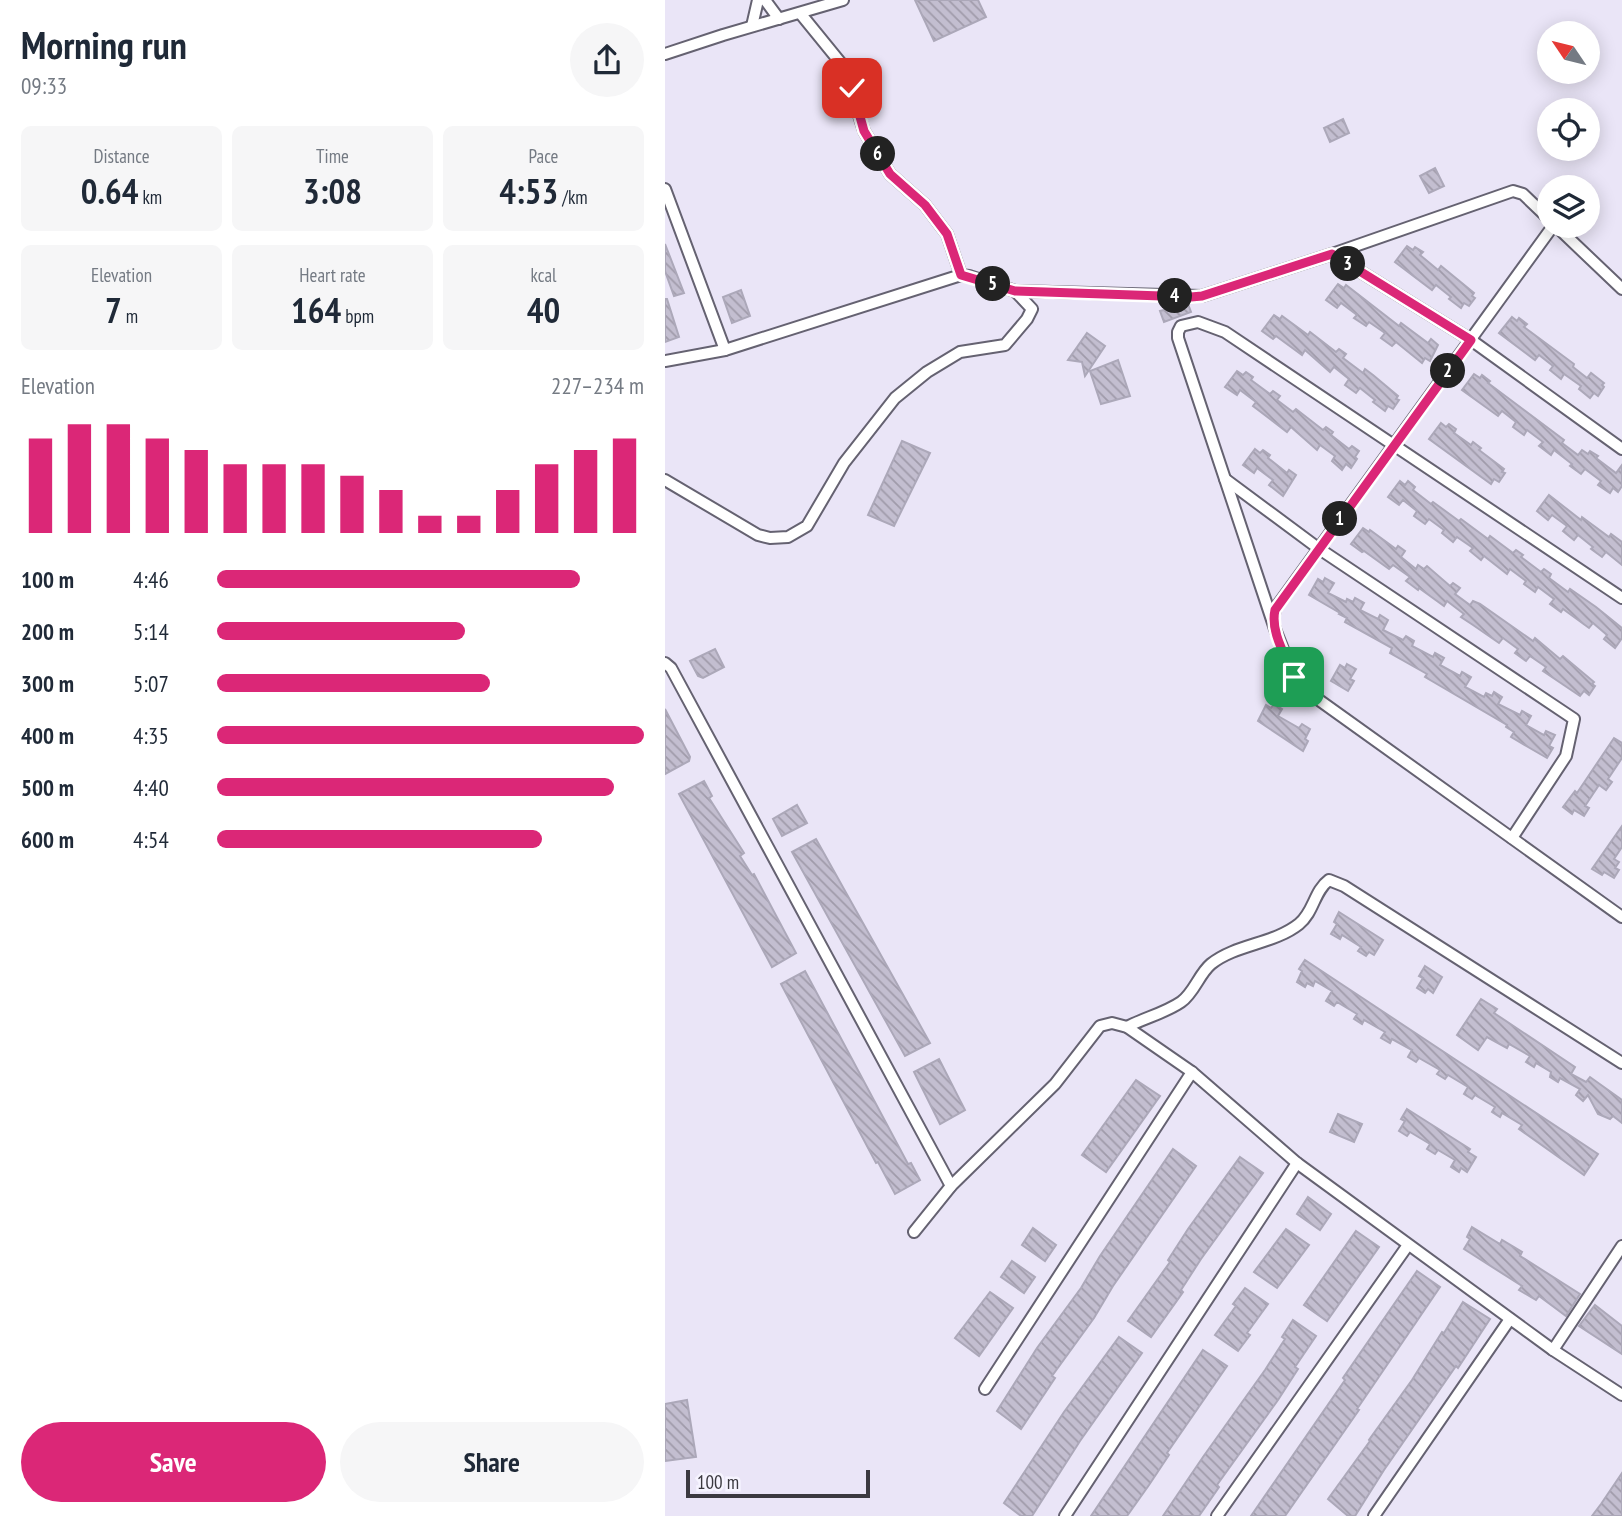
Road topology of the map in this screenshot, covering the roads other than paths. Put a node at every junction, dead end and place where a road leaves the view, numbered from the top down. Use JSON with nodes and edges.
{"nodes":[{"id":1,"x":758,"y":0,"type":"edge"},
{"id":2,"x":765,"y":0,"type":"edge"},
{"id":3,"x":843,"y":0,"type":"edge"},
{"id":4,"x":800,"y":13,"type":"junction"},
{"id":5,"x":779,"y":19,"type":"junction"},
{"id":6,"x":752,"y":26,"type":"junction"},
{"id":7,"x":665,"y":54,"type":"edge"},
{"id":8,"x":665,"y":189,"type":"edge"},
{"id":9,"x":1537,"y":207,"type":"edge"},
{"id":10,"x":1546,"y":238,"type":"edge"},
{"id":11,"x":1568,"y":238,"type":"edge"},
{"id":12,"x":1332,"y":254,"type":"junction"},
{"id":13,"x":961,"y":275,"type":"junction"},
{"id":14,"x":1622,"y":289,"type":"edge"},
{"id":15,"x":1015,"y":291,"type":"junction"},
{"id":16,"x":1471,"y":340,"type":"junction"},
{"id":17,"x":725,"y":350,"type":"junction"},
{"id":18,"x":665,"y":361,"type":"edge"},
{"id":19,"x":1394,"y":444,"type":"junction"},
{"id":20,"x":1622,"y":449,"type":"edge"},
{"id":21,"x":1225,"y":479,"type":"junction"},
{"id":22,"x":665,"y":480,"type":"edge"},
{"id":23,"x":1318,"y":548,"type":"junction"},
{"id":24,"x":1622,"y":598,"type":"edge"},
{"id":25,"x":1273,"y":620,"type":"junction"},
{"id":26,"x":665,"y":663,"type":"edge"},
{"id":27,"x":1512,"y":838,"type":"junction"},
{"id":28,"x":1621,"y":913,"type":"edge"},
{"id":29,"x":1127,"y":1027,"type":"junction"},
{"id":30,"x":1622,"y":1063,"type":"edge"},
{"id":31,"x":1192,"y":1072,"type":"junction"},
{"id":32,"x":1297,"y":1163,"type":"junction"},
{"id":33,"x":951,"y":1186,"type":"junction"},
{"id":34,"x":914,"y":1232,"type":"dead end"},
{"id":35,"x":1408,"y":1245,"type":"junction"},
{"id":36,"x":1622,"y":1246,"type":"edge"},
{"id":37,"x":1510,"y":1319,"type":"junction"},
{"id":38,"x":1553,"y":1350,"type":"junction"},
{"id":39,"x":985,"y":1389,"type":"dead end"},
{"id":40,"x":1622,"y":1395,"type":"edge"},
{"id":41,"x":1065,"y":1516,"type":"edge"},
{"id":42,"x":1217,"y":1516,"type":"edge"},
{"id":43,"x":1374,"y":1516,"type":"edge"}],
"edges":[{"from":1,"to":6,"type":"street"},
{"from":2,"to":5,"type":"street"},
{"from":3,"to":4,"type":"street"},
{"from":4,"to":5,"type":"street"},
{"from":4,"to":13,"type":"street"},
{"from":5,"to":6,"type":"street"},
{"from":6,"to":7,"type":"street"},
{"from":8,"to":17,"type":"street"},
{"from":9,"to":12,"type":"street"},
{"from":10,"to":16,"type":"street"},
{"from":11,"to":14,"type":"street"},
{"from":12,"to":15,"type":"street"},
{"from":12,"to":16,"type":"street"},
{"from":13,"to":15,"type":"street"},
{"from":13,"to":17,"type":"street"},
{"from":15,"to":22,"type":"street"},
{"from":16,"to":19,"type":"street"},
{"from":16,"to":20,"type":"street"},
{"from":17,"to":18,"type":"street"},
{"from":19,"to":21,"type":"street"},
{"from":19,"to":23,"type":"street"},
{"from":19,"to":24,"type":"street"},
{"from":21,"to":23,"type":"street"},
{"from":21,"to":25,"type":"street"},
{"from":23,"to":25,"type":"street"},
{"from":23,"to":27,"type":"street"},
{"from":25,"to":27,"type":"street"},
{"from":26,"to":33,"type":"street"},
{"from":27,"to":28,"type":"street"},
{"from":29,"to":30,"type":"street"},
{"from":29,"to":31,"type":"street"},
{"from":29,"to":33,"type":"street"},
{"from":31,"to":32,"type":"street"},
{"from":31,"to":39,"type":"street"},
{"from":32,"to":35,"type":"street"},
{"from":32,"to":41,"type":"street"},
{"from":33,"to":34,"type":"street"},
{"from":35,"to":37,"type":"street"},
{"from":35,"to":42,"type":"street"},
{"from":36,"to":38,"type":"street"},
{"from":37,"to":38,"type":"street"},
{"from":37,"to":43,"type":"street"},
{"from":38,"to":40,"type":"street"}]}
